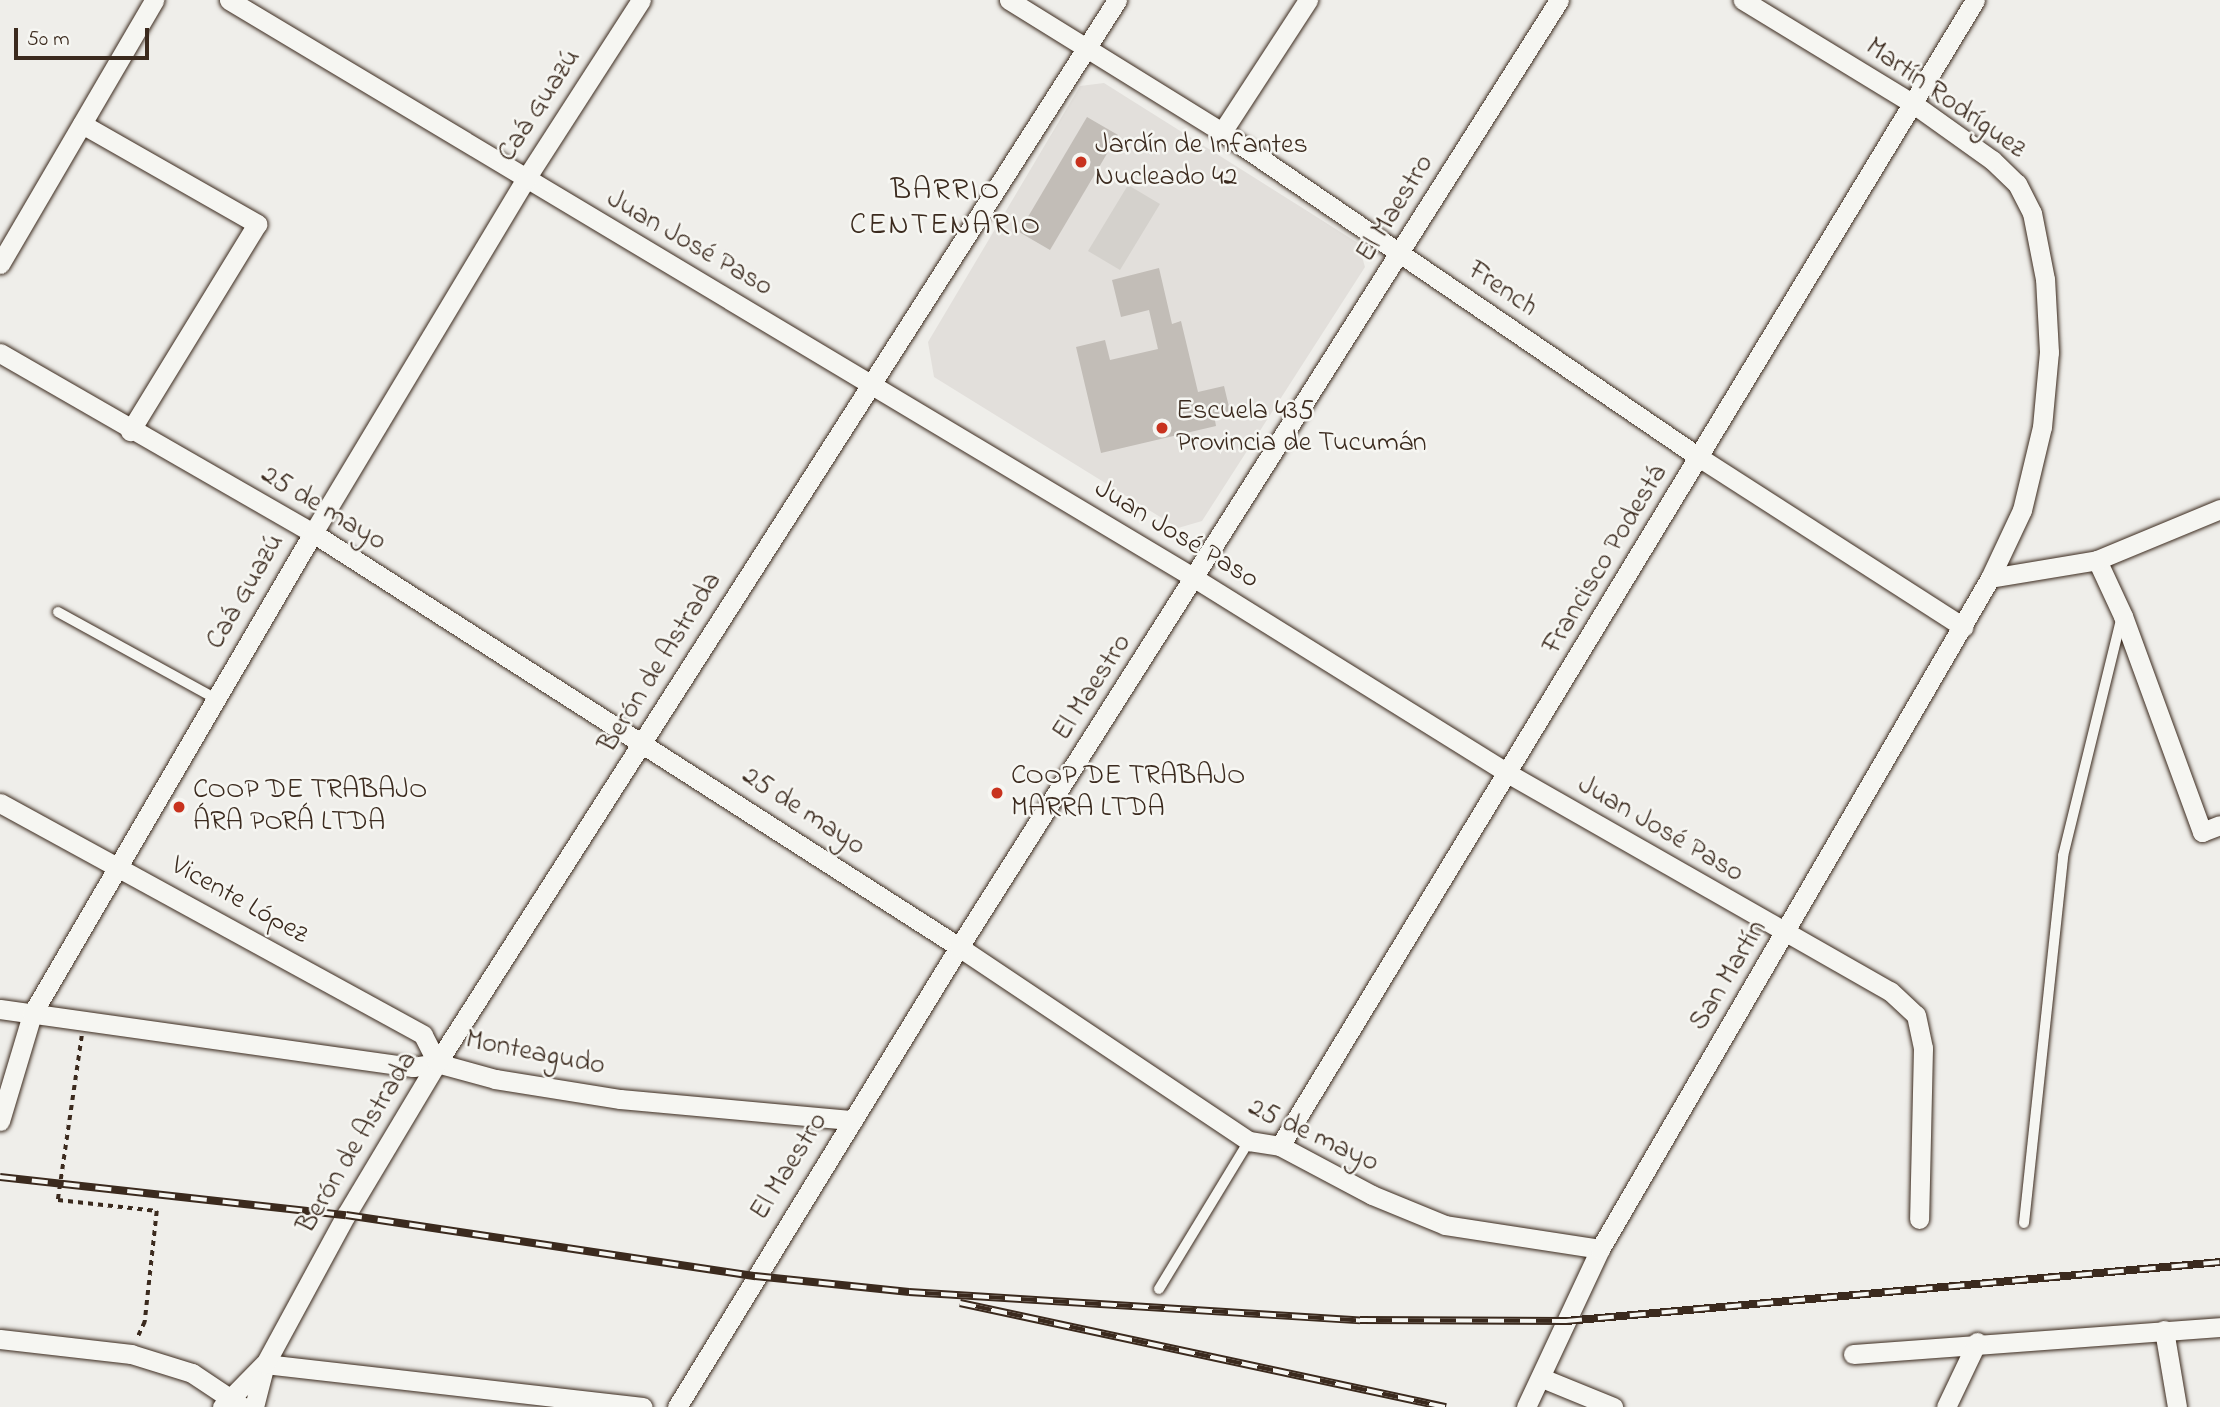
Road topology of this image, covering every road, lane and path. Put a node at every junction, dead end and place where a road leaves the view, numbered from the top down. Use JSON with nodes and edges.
{"nodes":[{"id":1,"x":154,"y":0,"type":"edge"},
{"id":2,"x":229,"y":0,"type":"edge"},
{"id":3,"x":641,"y":0,"type":"edge"},
{"id":4,"x":1009,"y":0,"type":"edge"},
{"id":5,"x":1117,"y":0,"type":"edge"},
{"id":6,"x":1308,"y":0,"type":"edge"},
{"id":7,"x":1559,"y":0,"type":"edge"},
{"id":8,"x":1743,"y":0,"type":"edge"},
{"id":9,"x":1975,"y":0,"type":"edge"},
{"id":10,"x":1088,"y":48,"type":"junction"},
{"id":11,"x":1915,"y":105,"type":"junction"},
{"id":12,"x":82,"y":124,"type":"junction"},
{"id":13,"x":1223,"y":132,"type":"junction"},
{"id":14,"x":526,"y":180,"type":"junction"},
{"id":15,"x":1401,"y":256,"type":"junction"},
{"id":16,"x":0,"y":264,"type":"edge"},
{"id":17,"x":0,"y":353,"type":"edge"},
{"id":18,"x":872,"y":383,"type":"junction"},
{"id":19,"x":130,"y":431,"type":"junction"},
{"id":20,"x":1700,"y":458,"type":"junction"},
{"id":21,"x":2220,"y":509,"type":"edge"},
{"id":22,"x":313,"y":533,"type":"junction"},
{"id":23,"x":2096,"y":560,"type":"junction"},
{"id":24,"x":1990,"y":578,"type":"junction"},
{"id":25,"x":1196,"y":579,"type":"junction"},
{"id":26,"x":58,"y":612,"type":"dead end"},
{"id":27,"x":2123,"y":616,"type":"junction"},
{"id":28,"x":1963,"y":627,"type":"junction"},
{"id":29,"x":216,"y":699,"type":"junction"},
{"id":30,"x":643,"y":742,"type":"junction"},
{"id":31,"x":1509,"y":774,"type":"junction"},
{"id":32,"x":0,"y":803,"type":"edge"},
{"id":33,"x":2211,"y":828,"type":"edge"},
{"id":34,"x":119,"y":867,"type":"junction"},
{"id":35,"x":1786,"y":935,"type":"junction"},
{"id":36,"x":959,"y":947,"type":"junction"},
{"id":37,"x":0,"y":1009,"type":"edge"},
{"id":38,"x":32,"y":1014,"type":"junction"},
{"id":39,"x":84,"y":1022,"type":"junction"},
{"id":40,"x":437,"y":1063,"type":"junction"},
{"id":41,"x":853,"y":1120,"type":"junction"},
{"id":42,"x":0,"y":1121,"type":"edge"},
{"id":43,"x":1249,"y":1141,"type":"junction"},
{"id":44,"x":1280,"y":1146,"type":"junction"},
{"id":45,"x":1919,"y":1219,"type":"dead end"},
{"id":46,"x":2024,"y":1223,"type":"dead end"},
{"id":47,"x":1600,"y":1249,"type":"junction"},
{"id":48,"x":1159,"y":1289,"type":"dead end"},
{"id":49,"x":2220,"y":1327,"type":"edge"},
{"id":50,"x":2164,"y":1330,"type":"junction"},
{"id":51,"x":0,"y":1339,"type":"edge"},
{"id":52,"x":1977,"y":1342,"type":"junction"},
{"id":53,"x":131,"y":1354,"type":"junction"},
{"id":54,"x":1853,"y":1354,"type":"dead end"},
{"id":55,"x":265,"y":1364,"type":"junction"},
{"id":56,"x":1542,"y":1378,"type":"junction"},
{"id":57,"x":231,"y":1404,"type":"edge"},
{"id":58,"x":254,"y":1407,"type":"edge"},
{"id":59,"x":643,"y":1407,"type":"edge"},
{"id":60,"x":677,"y":1407,"type":"edge"},
{"id":61,"x":1526,"y":1407,"type":"edge"},
{"id":62,"x":1613,"y":1407,"type":"edge"},
{"id":63,"x":1946,"y":1407,"type":"edge"},
{"id":64,"x":2178,"y":1407,"type":"edge"}],
"edges":[{"from":1,"to":12,"type":"street"},
{"from":2,"to":14,"type":"street","name":"Juan José Paso"},
{"from":3,"to":14,"type":"street","name":"Caá Guazú"},
{"from":4,"to":10,"type":"street","name":"French"},
{"from":5,"to":10,"type":"street","name":"Berón de Astrada"},
{"from":6,"to":13,"type":"street"},
{"from":7,"to":15,"type":"street","name":"El Maestro"},
{"from":8,"to":11,"type":"street","name":"Martín Rodríguez"},
{"from":9,"to":11,"type":"street","name":"Francisco Podestá"},
{"from":10,"to":13,"type":"street","name":"French"},
{"from":10,"to":18,"type":"street","name":"Berón de Astrada"},
{"from":11,"to":20,"type":"street","name":"Francisco Podestá"},
{"from":11,"to":24,"type":"street","name":"Martín Rodríguez"},
{"from":12,"to":16,"type":"street"},
{"from":12,"to":19,"type":"street"},
{"from":13,"to":15,"type":"street","name":"French"},
{"from":14,"to":18,"type":"street","name":"Juan José Paso"},
{"from":14,"to":22,"type":"street","name":"Caá Guazú"},
{"from":15,"to":20,"type":"street","name":"French"},
{"from":15,"to":25,"type":"street","name":"El Maestro"},
{"from":17,"to":19,"type":"street","name":"25 de mayo"},
{"from":18,"to":25,"type":"street","name":"Juan José Paso"},
{"from":18,"to":30,"type":"street","name":"Berón de Astrada"},
{"from":19,"to":22,"type":"street","name":"25 de mayo"},
{"from":20,"to":28,"type":"street","name":"French"},
{"from":20,"to":31,"type":"street","name":"Francisco Podestá"},
{"from":21,"to":23,"type":"street"},
{"from":22,"to":29,"type":"street","name":"Caá Guazú"},
{"from":22,"to":30,"type":"street","name":"25 de mayo"},
{"from":23,"to":24,"type":"street"},
{"from":23,"to":27,"type":"street"},
{"from":24,"to":28,"type":"street","name":"San Martín"},
{"from":25,"to":31,"type":"street","name":"Juan José Paso"},
{"from":25,"to":36,"type":"street","name":"El Maestro"},
{"from":26,"to":29,"type":"lane"},
{"from":27,"to":33,"type":"street"},
{"from":27,"to":46,"type":"lane"},
{"from":28,"to":35,"type":"street","name":"San Martín"},
{"from":29,"to":34,"type":"street","name":"Caá Guazú"},
{"from":30,"to":36,"type":"street","name":"25 de mayo"},
{"from":30,"to":40,"type":"street","name":"Berón de Astrada"},
{"from":31,"to":35,"type":"street","name":"Juan José Paso"},
{"from":31,"to":44,"type":"street","name":"Francisco Podestá"},
{"from":32,"to":34,"type":"street","name":"Vicente López"},
{"from":34,"to":38,"type":"street","name":"Caá Guazú"},
{"from":34,"to":40,"type":"street","name":"Vicente López"},
{"from":35,"to":45,"type":"street","name":"Juan José Paso"},
{"from":35,"to":47,"type":"street","name":"San Martín"},
{"from":36,"to":41,"type":"street","name":"El Maestro"},
{"from":36,"to":43,"type":"street","name":"25 de mayo"},
{"from":37,"to":38,"type":"street","name":"Monteagudo"},
{"from":38,"to":39,"type":"street","name":"Monteagudo"},
{"from":38,"to":42,"type":"street","name":"Caá Guazú"},
{"from":39,"to":40,"type":"street","name":"Monteagudo"},
{"from":39,"to":53,"type":"path"},
{"from":40,"to":41,"type":"street","name":"Monteagudo"},
{"from":40,"to":55,"type":"street","name":"Berón de Astrada"},
{"from":41,"to":60,"type":"street","name":"El Maestro"},
{"from":43,"to":44,"type":"street","name":"25 de mayo"},
{"from":43,"to":48,"type":"lane"},
{"from":44,"to":47,"type":"street","name":"25 de mayo"},
{"from":47,"to":56,"type":"street","name":"San Martín"},
{"from":49,"to":50,"type":"street"},
{"from":50,"to":52,"type":"street"},
{"from":50,"to":64,"type":"street"},
{"from":51,"to":53,"type":"street"},
{"from":52,"to":54,"type":"street"},
{"from":52,"to":63,"type":"street"},
{"from":53,"to":57,"type":"street"},
{"from":55,"to":57,"type":"street"},
{"from":55,"to":58,"type":"street"},
{"from":55,"to":59,"type":"street"},
{"from":56,"to":61,"type":"street","name":"San Martín"},
{"from":56,"to":62,"type":"street"}]}
